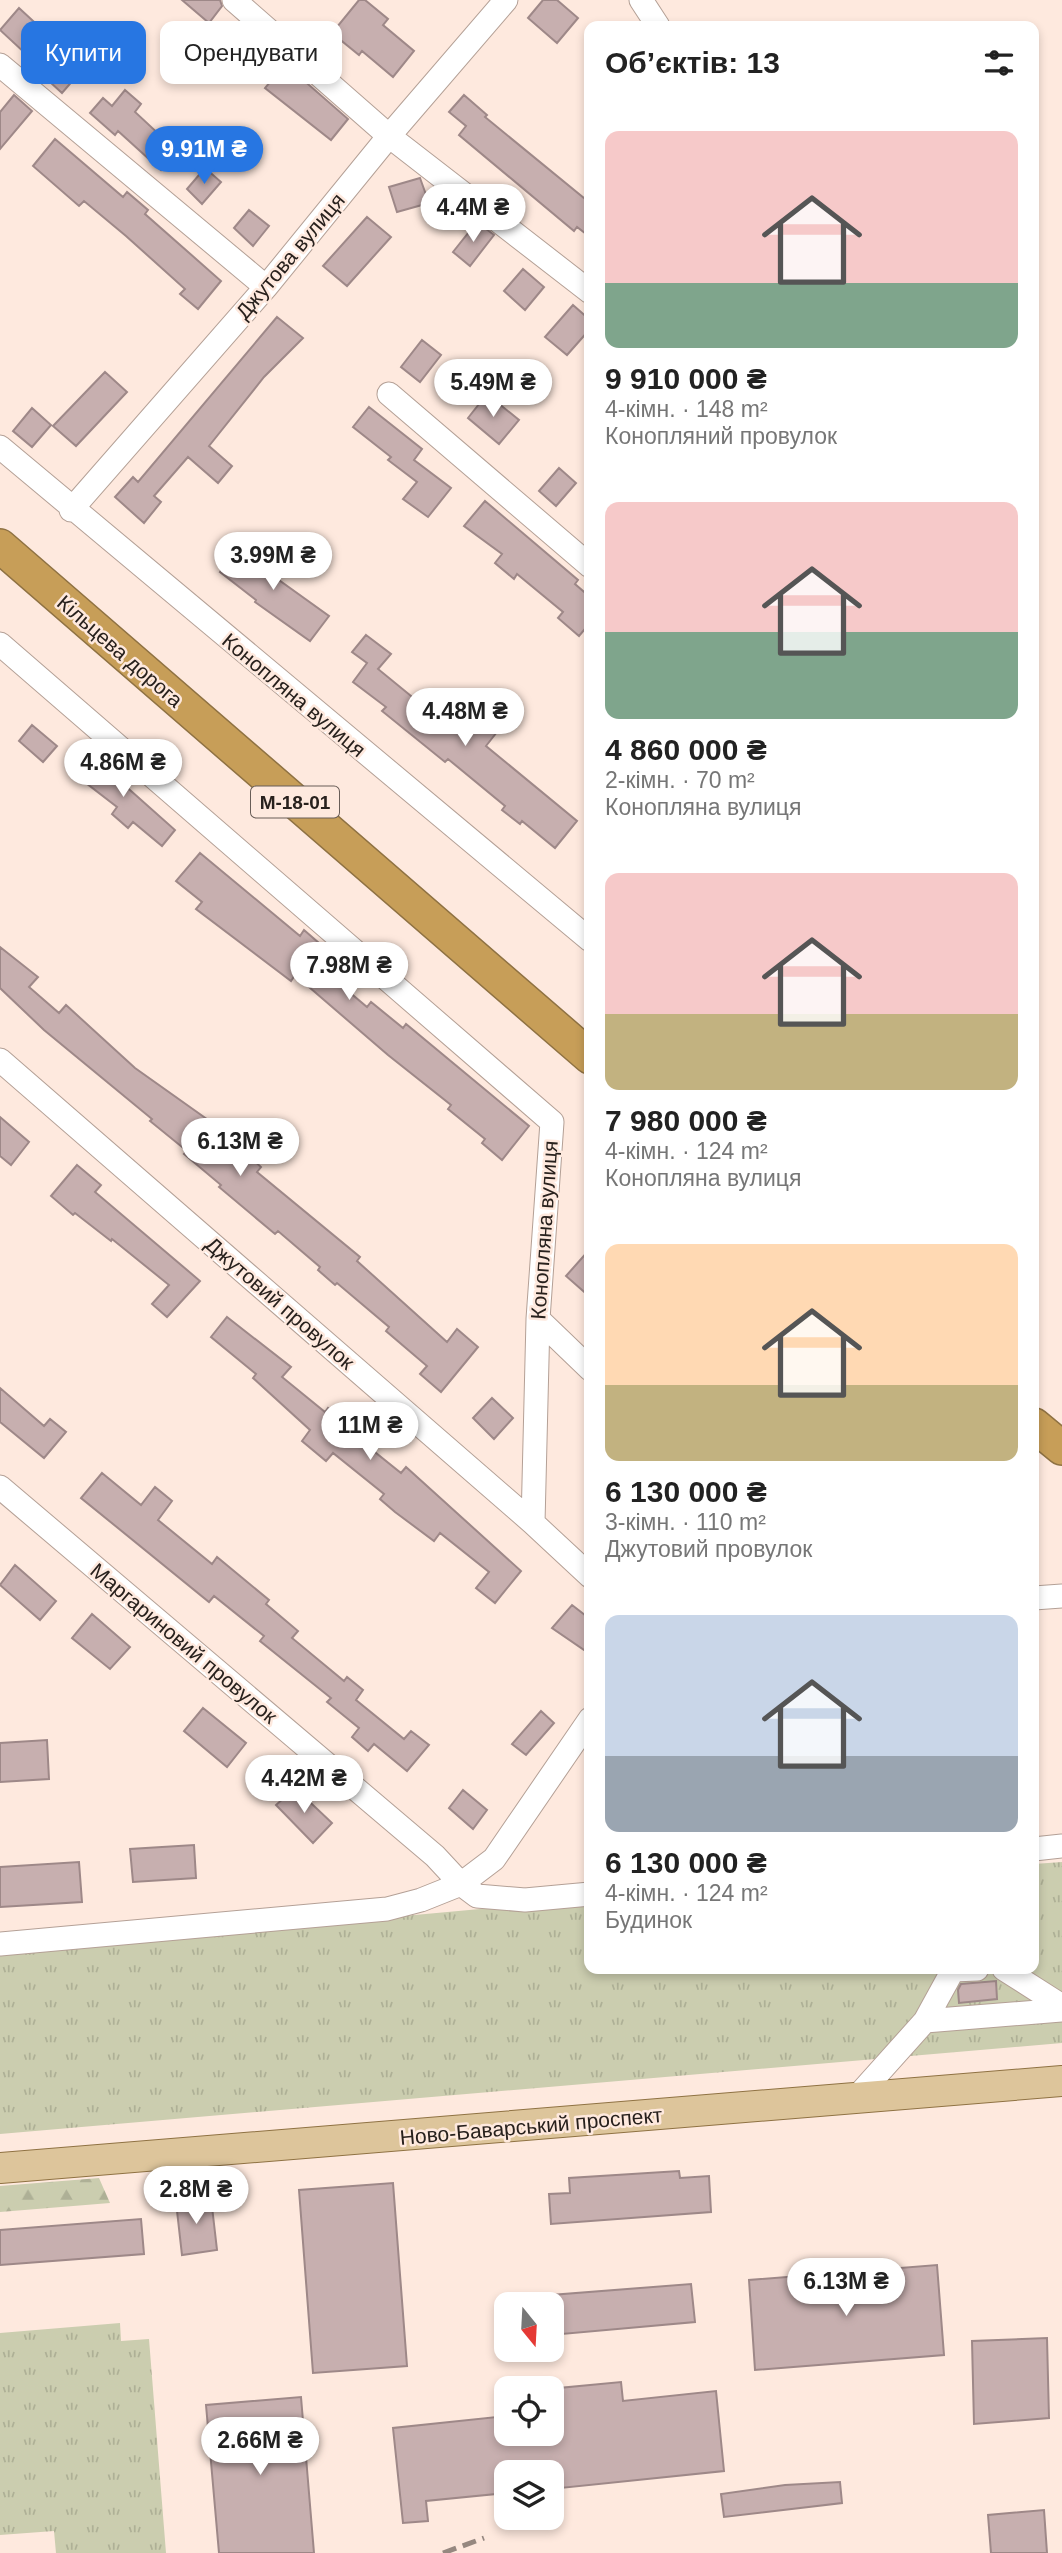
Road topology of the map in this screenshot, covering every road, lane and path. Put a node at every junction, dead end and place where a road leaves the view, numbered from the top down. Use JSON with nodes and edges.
{"nodes":[{"id":1,"x":234,"y":0,"type":"edge"},
{"id":2,"x":506,"y":0,"type":"edge"},
{"id":3,"x":641,"y":0,"type":"edge"},
{"id":4,"x":655,"y":21,"type":"edge"},
{"id":5,"x":0,"y":65,"type":"edge"},
{"id":6,"x":389,"y":136,"type":"junction"},
{"id":7,"x":584,"y":287,"type":"edge"},
{"id":8,"x":266,"y":288,"type":"junction"},
{"id":9,"x":389,"y":394,"type":"dead end"},
{"id":10,"x":0,"y":447,"type":"edge"},
{"id":11,"x":71,"y":510,"type":"junction"},
{"id":12,"x":0,"y":546,"type":"edge"},
{"id":13,"x":584,"y":561,"type":"edge"},
{"id":14,"x":0,"y":643,"type":"edge"},
{"id":15,"x":584,"y":935,"type":"edge"},
{"id":16,"x":584,"y":1052,"type":"edge"},
{"id":17,"x":0,"y":1060,"type":"edge"},
{"id":18,"x":538,"y":1319,"type":"junction"},
{"id":19,"x":584,"y":1364,"type":"edge"},
{"id":20,"x":1039,"y":1429,"type":"edge"},
{"id":21,"x":1062,"y":1448,"type":"edge"},
{"id":22,"x":0,"y":1487,"type":"edge"},
{"id":23,"x":533,"y":1523,"type":"junction"},
{"id":24,"x":584,"y":1570,"type":"edge"},
{"id":25,"x":1062,"y":1596,"type":"edge"},
{"id":26,"x":1039,"y":1598,"type":"edge"},
{"id":27,"x":584,"y":1728,"type":"edge"},
{"id":28,"x":1062,"y":1846,"type":"edge"},
{"id":29,"x":1039,"y":1848,"type":"edge"},
{"id":30,"x":461,"y":1884,"type":"junction"},
{"id":31,"x":584,"y":1895,"type":"edge"},
{"id":32,"x":0,"y":1944,"type":"edge"},
{"id":33,"x":951,"y":1974,"type":"edge"},
{"id":34,"x":1011,"y":1974,"type":"edge"},
{"id":35,"x":1062,"y":2008,"type":"edge"},
{"id":36,"x":925,"y":2021,"type":"junction"},
{"id":37,"x":1062,"y":2081,"type":"edge"},
{"id":38,"x":856,"y":2098,"type":"junction"},
{"id":39,"x":0,"y":2168,"type":"edge"}],
"edges":[{"from":1,"to":6,"type":"street"},
{"from":2,"to":6,"type":"street","name":"Джутова вулиця"},
{"from":3,"to":4,"type":"street"},
{"from":5,"to":8,"type":"street"},
{"from":6,"to":7,"type":"street"},
{"from":6,"to":8,"type":"street","name":"Джутова вулиця"},
{"from":8,"to":11,"type":"street","name":"Джутова вулиця"},
{"from":9,"to":13,"type":"street"},
{"from":10,"to":11,"type":"street","name":"Конопляна вулиця"},
{"from":11,"to":15,"type":"street","name":"Конопляна вулиця"},
{"from":12,"to":16,"type":"highway","name":"Кільцева дорога","number":"М-18-01"},
{"from":14,"to":18,"type":"street","name":"Конопляна вулиця"},
{"from":17,"to":23,"type":"street","name":"Джутовий провулок"},
{"from":18,"to":19,"type":"street"},
{"from":18,"to":23,"type":"street","name":"Конопляна вулиця"},
{"from":20,"to":21,"type":"highway"},
{"from":22,"to":30,"type":"street","name":"Маргариновий провулок"},
{"from":23,"to":24,"type":"street","name":"Джутовий провулок"},
{"from":25,"to":26,"type":"street"},
{"from":27,"to":30,"type":"street"},
{"from":28,"to":29,"type":"street"},
{"from":30,"to":31,"type":"street"},
{"from":30,"to":32,"type":"street"},
{"from":33,"to":36,"type":"street"},
{"from":34,"to":35,"type":"street"},
{"from":35,"to":36,"type":"street"},
{"from":36,"to":38,"type":"street"},
{"from":37,"to":38,"type":"main road","name":"Ново-Баварський проспект"},
{"from":38,"to":39,"type":"main road","name":"Ново-Баварський проспект"}]}
